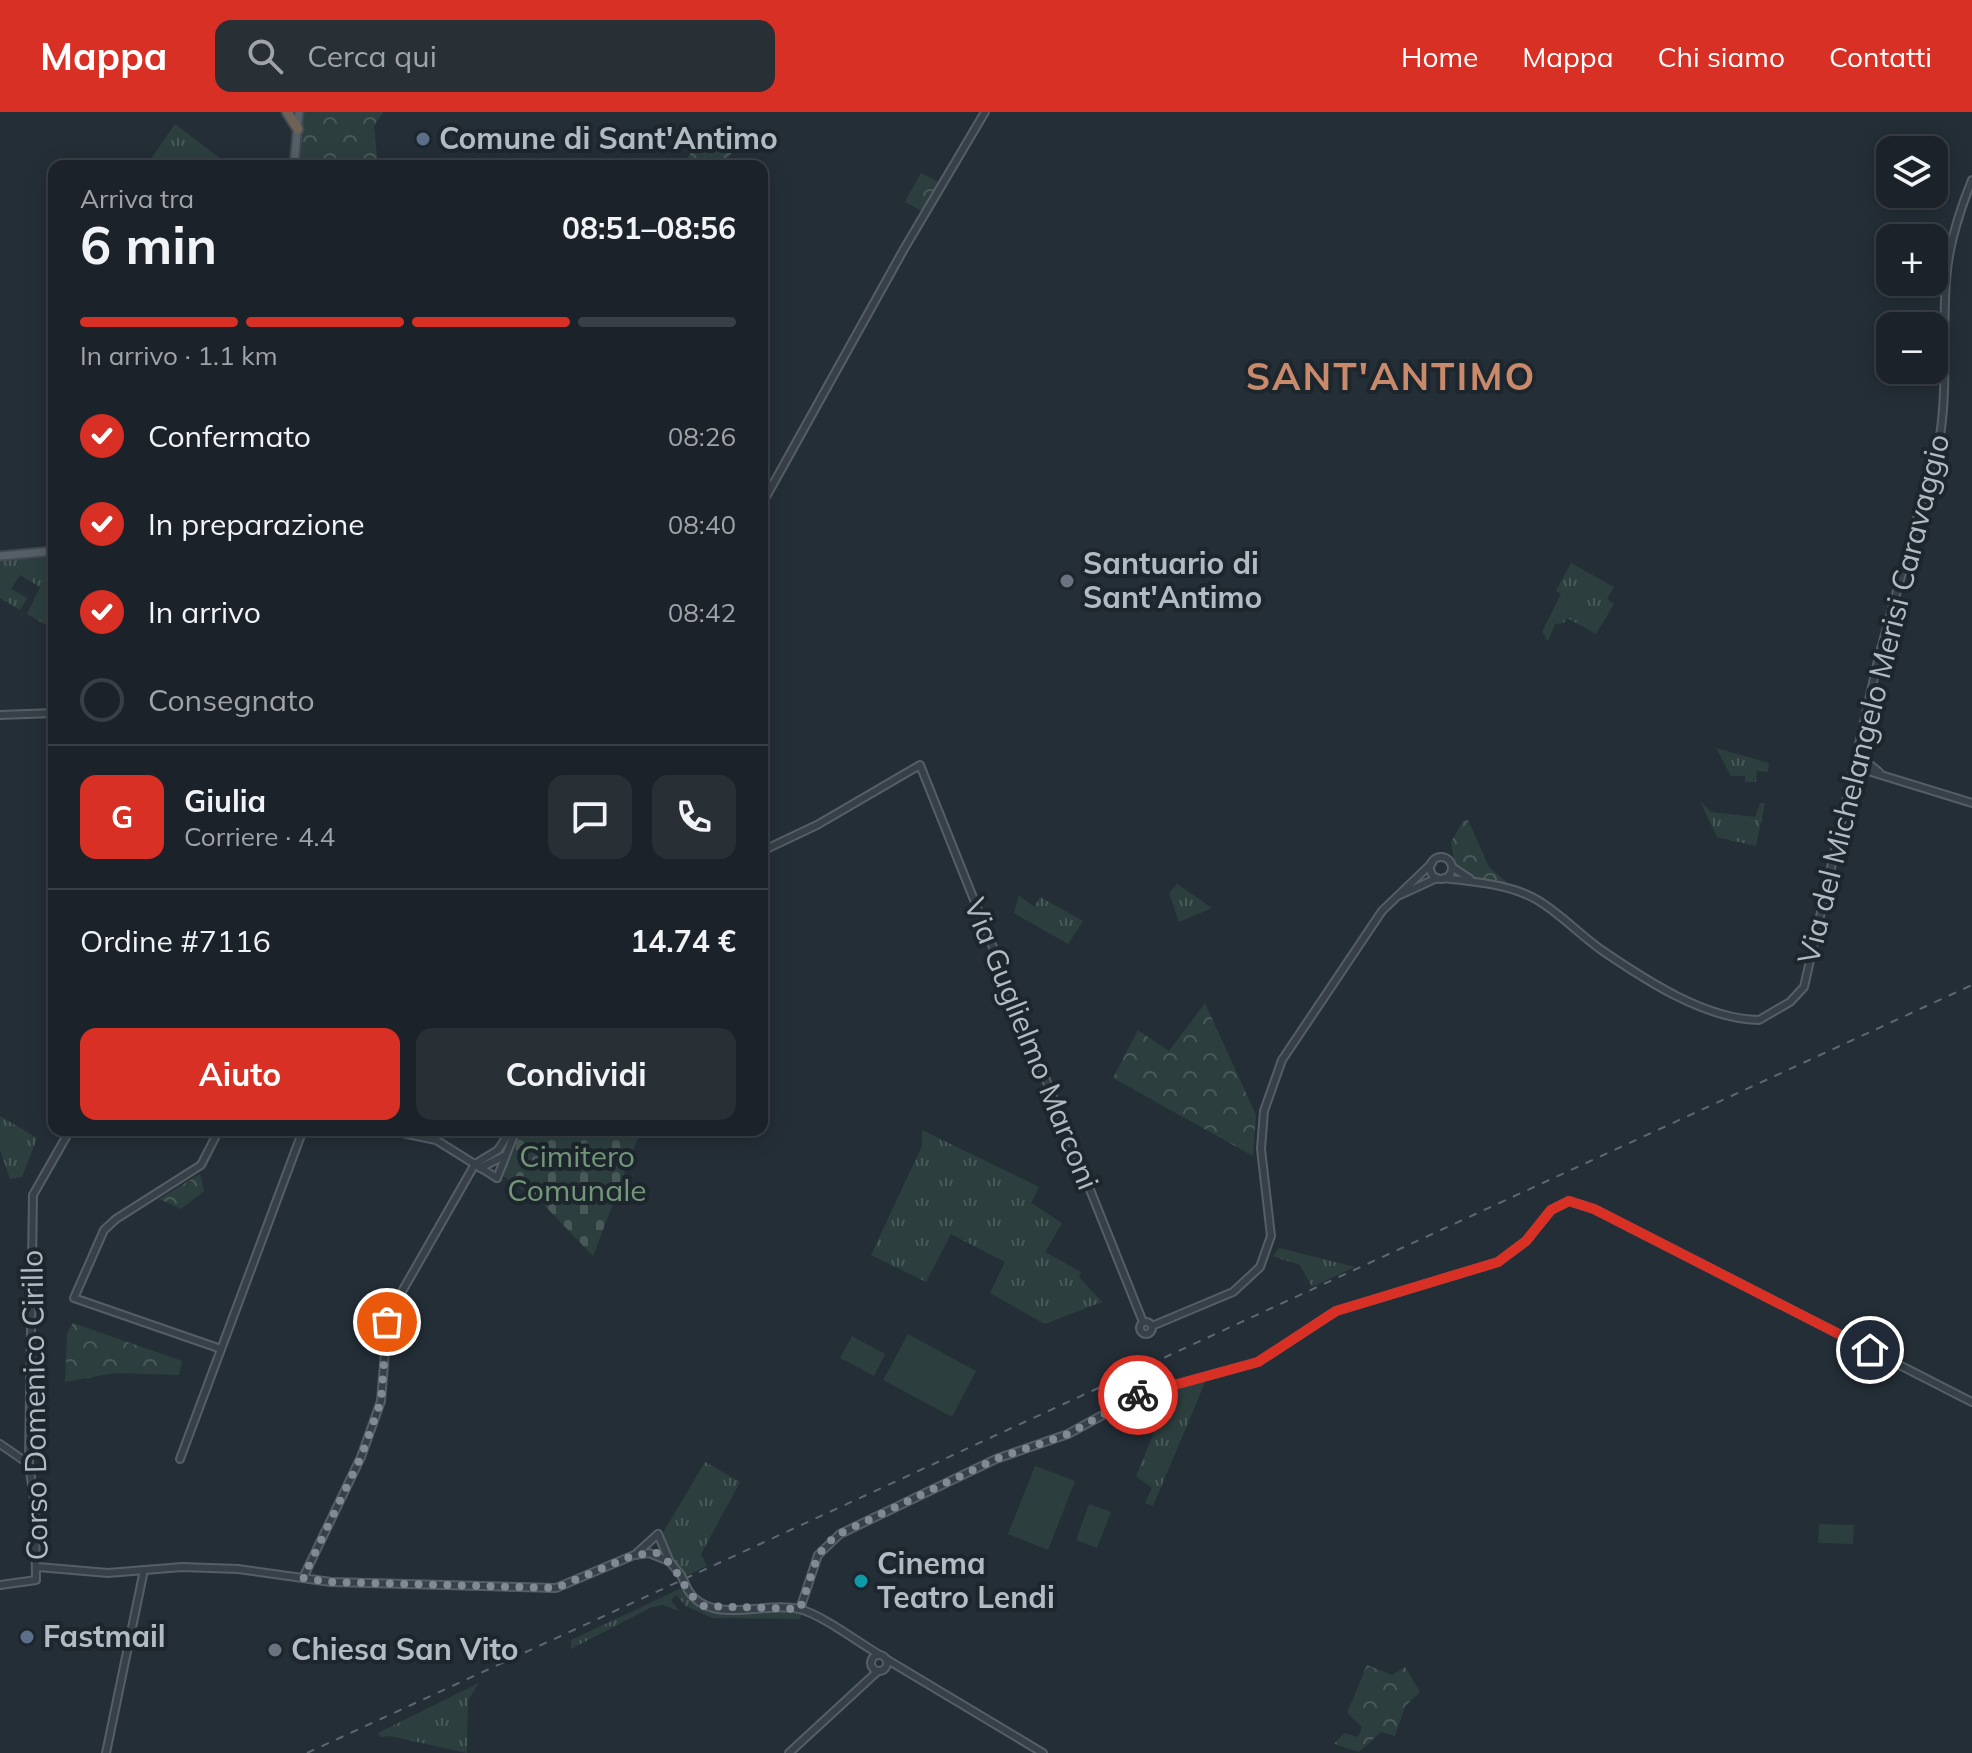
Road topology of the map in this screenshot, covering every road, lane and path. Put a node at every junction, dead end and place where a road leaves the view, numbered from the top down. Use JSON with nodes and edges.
{"nodes":[{"id":1,"x":287,"y":112,"type":"edge"},
{"id":2,"x":299,"y":112,"type":"edge"},
{"id":3,"x":985,"y":112,"type":"edge"},
{"id":4,"x":298,"y":129,"type":"junction"},
{"id":5,"x":295,"y":160,"type":"edge"},
{"id":6,"x":1972,"y":180,"type":"edge"},
{"id":7,"x":768,"y":493,"type":"edge"},
{"id":8,"x":48,"y":552,"type":"edge"},
{"id":9,"x":0,"y":556,"type":"edge"},
{"id":10,"x":48,"y":713,"type":"edge"},
{"id":11,"x":0,"y":715,"type":"edge"},
{"id":12,"x":1861,"y":746,"type":"junction"},
{"id":13,"x":1855,"y":767,"type":"junction"},
{"id":14,"x":1882,"y":775,"type":"junction"},
{"id":15,"x":1972,"y":803,"type":"edge"},
{"id":16,"x":768,"y":848,"type":"edge"},
{"id":17,"x":1432,"y":863,"type":"junction"},
{"id":18,"x":1452,"y":867,"type":"junction"},
{"id":19,"x":1441,"y":878,"type":"junction"},
{"id":20,"x":1474,"y":881,"type":"junction"},
{"id":21,"x":1394,"y":899,"type":"junction"},
{"id":22,"x":66,"y":1136,"type":"edge"},
{"id":23,"x":216,"y":1136,"type":"edge"},
{"id":24,"x":301,"y":1136,"type":"edge"},
{"id":25,"x":417,"y":1136,"type":"edge"},
{"id":26,"x":510,"y":1136,"type":"edge"},
{"id":27,"x":512,"y":1136,"type":"edge"},
{"id":28,"x":507,"y":1153,"type":"junction"},
{"id":29,"x":493,"y":1159,"type":"junction"},
{"id":30,"x":478,"y":1166,"type":"junction"},
{"id":31,"x":497,"y":1178,"type":"junction"},
{"id":32,"x":221,"y":1349,"type":"junction"},
{"id":33,"x":1972,"y":1402,"type":"edge"},
{"id":34,"x":0,"y":1444,"type":"edge"},
{"id":35,"x":180,"y":1459,"type":"dead end"},
{"id":36,"x":29,"y":1464,"type":"junction"},
{"id":37,"x":658,"y":1534,"type":"junction"},
{"id":38,"x":652,"y":1553,"type":"junction"},
{"id":39,"x":634,"y":1555,"type":"junction"},
{"id":40,"x":669,"y":1561,"type":"junction"},
{"id":41,"x":38,"y":1565,"type":"junction"},
{"id":42,"x":144,"y":1570,"type":"junction"},
{"id":43,"x":303,"y":1578,"type":"junction"},
{"id":44,"x":0,"y":1585,"type":"edge"},
{"id":45,"x":800,"y":1609,"type":"junction"},
{"id":46,"x":864,"y":1646,"type":"junction"},
{"id":47,"x":883,"y":1657,"type":"junction"},
{"id":48,"x":877,"y":1666,"type":"junction"},
{"id":49,"x":909,"y":1674,"type":"junction"},
{"id":50,"x":106,"y":1753,"type":"edge"},
{"id":51,"x":789,"y":1753,"type":"edge"},
{"id":52,"x":1043,"y":1753,"type":"edge"}],
"edges":[{"from":1,"to":4,"type":"highway"},
{"from":2,"to":4,"type":"main road"},
{"from":3,"to":7,"type":"street"},
{"from":4,"to":5,"type":"main road"},
{"from":6,"to":12,"type":"street","name":"Via del Michelangelo Merisi Caravaggio"},
{"from":8,"to":9,"type":"main road"},
{"from":10,"to":11,"type":"street"},
{"from":12,"to":13,"type":"street","name":"Via del Michelangelo Merisi Caravaggio"},
{"from":12,"to":14,"type":"street"},
{"from":13,"to":14,"type":"street"},
{"from":13,"to":20,"type":"street","name":"Via del Michelangelo Merisi Caravaggio"},
{"from":14,"to":15,"type":"street"},
{"from":16,"to":21,"type":"street","name":"Via Guglielmo Marconi"},
{"from":17,"to":18,"type":"street"},
{"from":17,"to":19,"type":"street"},
{"from":17,"to":21,"type":"street"},
{"from":18,"to":19,"type":"street"},
{"from":18,"to":20,"type":"street","name":"Via del Michelangelo Merisi Caravaggio"},
{"from":19,"to":20,"type":"street","name":"Via del Michelangelo Merisi Caravaggio"},
{"from":19,"to":21,"type":"street"},
{"from":22,"to":36,"type":"street","name":"Corso Domenico Cirillo"},
{"from":23,"to":32,"type":"street"},
{"from":24,"to":32,"type":"street"},
{"from":25,"to":30,"type":"street"},
{"from":26,"to":29,"type":"street"},
{"from":27,"to":28,"type":"street"},
{"from":28,"to":29,"type":"street"},
{"from":28,"to":31,"type":"street"},
{"from":29,"to":30,"type":"street"},
{"from":29,"to":31,"type":"street"},
{"from":30,"to":31,"type":"street"},
{"from":30,"to":43,"type":"street"},
{"from":32,"to":35,"type":"street"},
{"from":33,"to":45,"type":"street"},
{"from":34,"to":36,"type":"street"},
{"from":36,"to":41,"type":"street","name":"Corso Domenico Cirillo"},
{"from":37,"to":38,"type":"street"},
{"from":37,"to":39,"type":"street"},
{"from":37,"to":40,"type":"street"},
{"from":38,"to":39,"type":"street"},
{"from":38,"to":40,"type":"street"},
{"from":39,"to":43,"type":"street"},
{"from":40,"to":45,"type":"street","bridge":true},
{"from":41,"to":42,"type":"street"},
{"from":41,"to":44,"type":"street","name":"Corso Domenico Cirillo"},
{"from":42,"to":43,"type":"street"},
{"from":42,"to":50,"type":"street"},
{"from":45,"to":46,"type":"street"},
{"from":46,"to":47,"type":"street"},
{"from":46,"to":48,"type":"street"},
{"from":47,"to":48,"type":"street"},
{"from":47,"to":48,"type":"street"},
{"from":47,"to":49,"type":"street"},
{"from":48,"to":49,"type":"street"},
{"from":48,"to":51,"type":"street"},
{"from":49,"to":52,"type":"street"}]}
